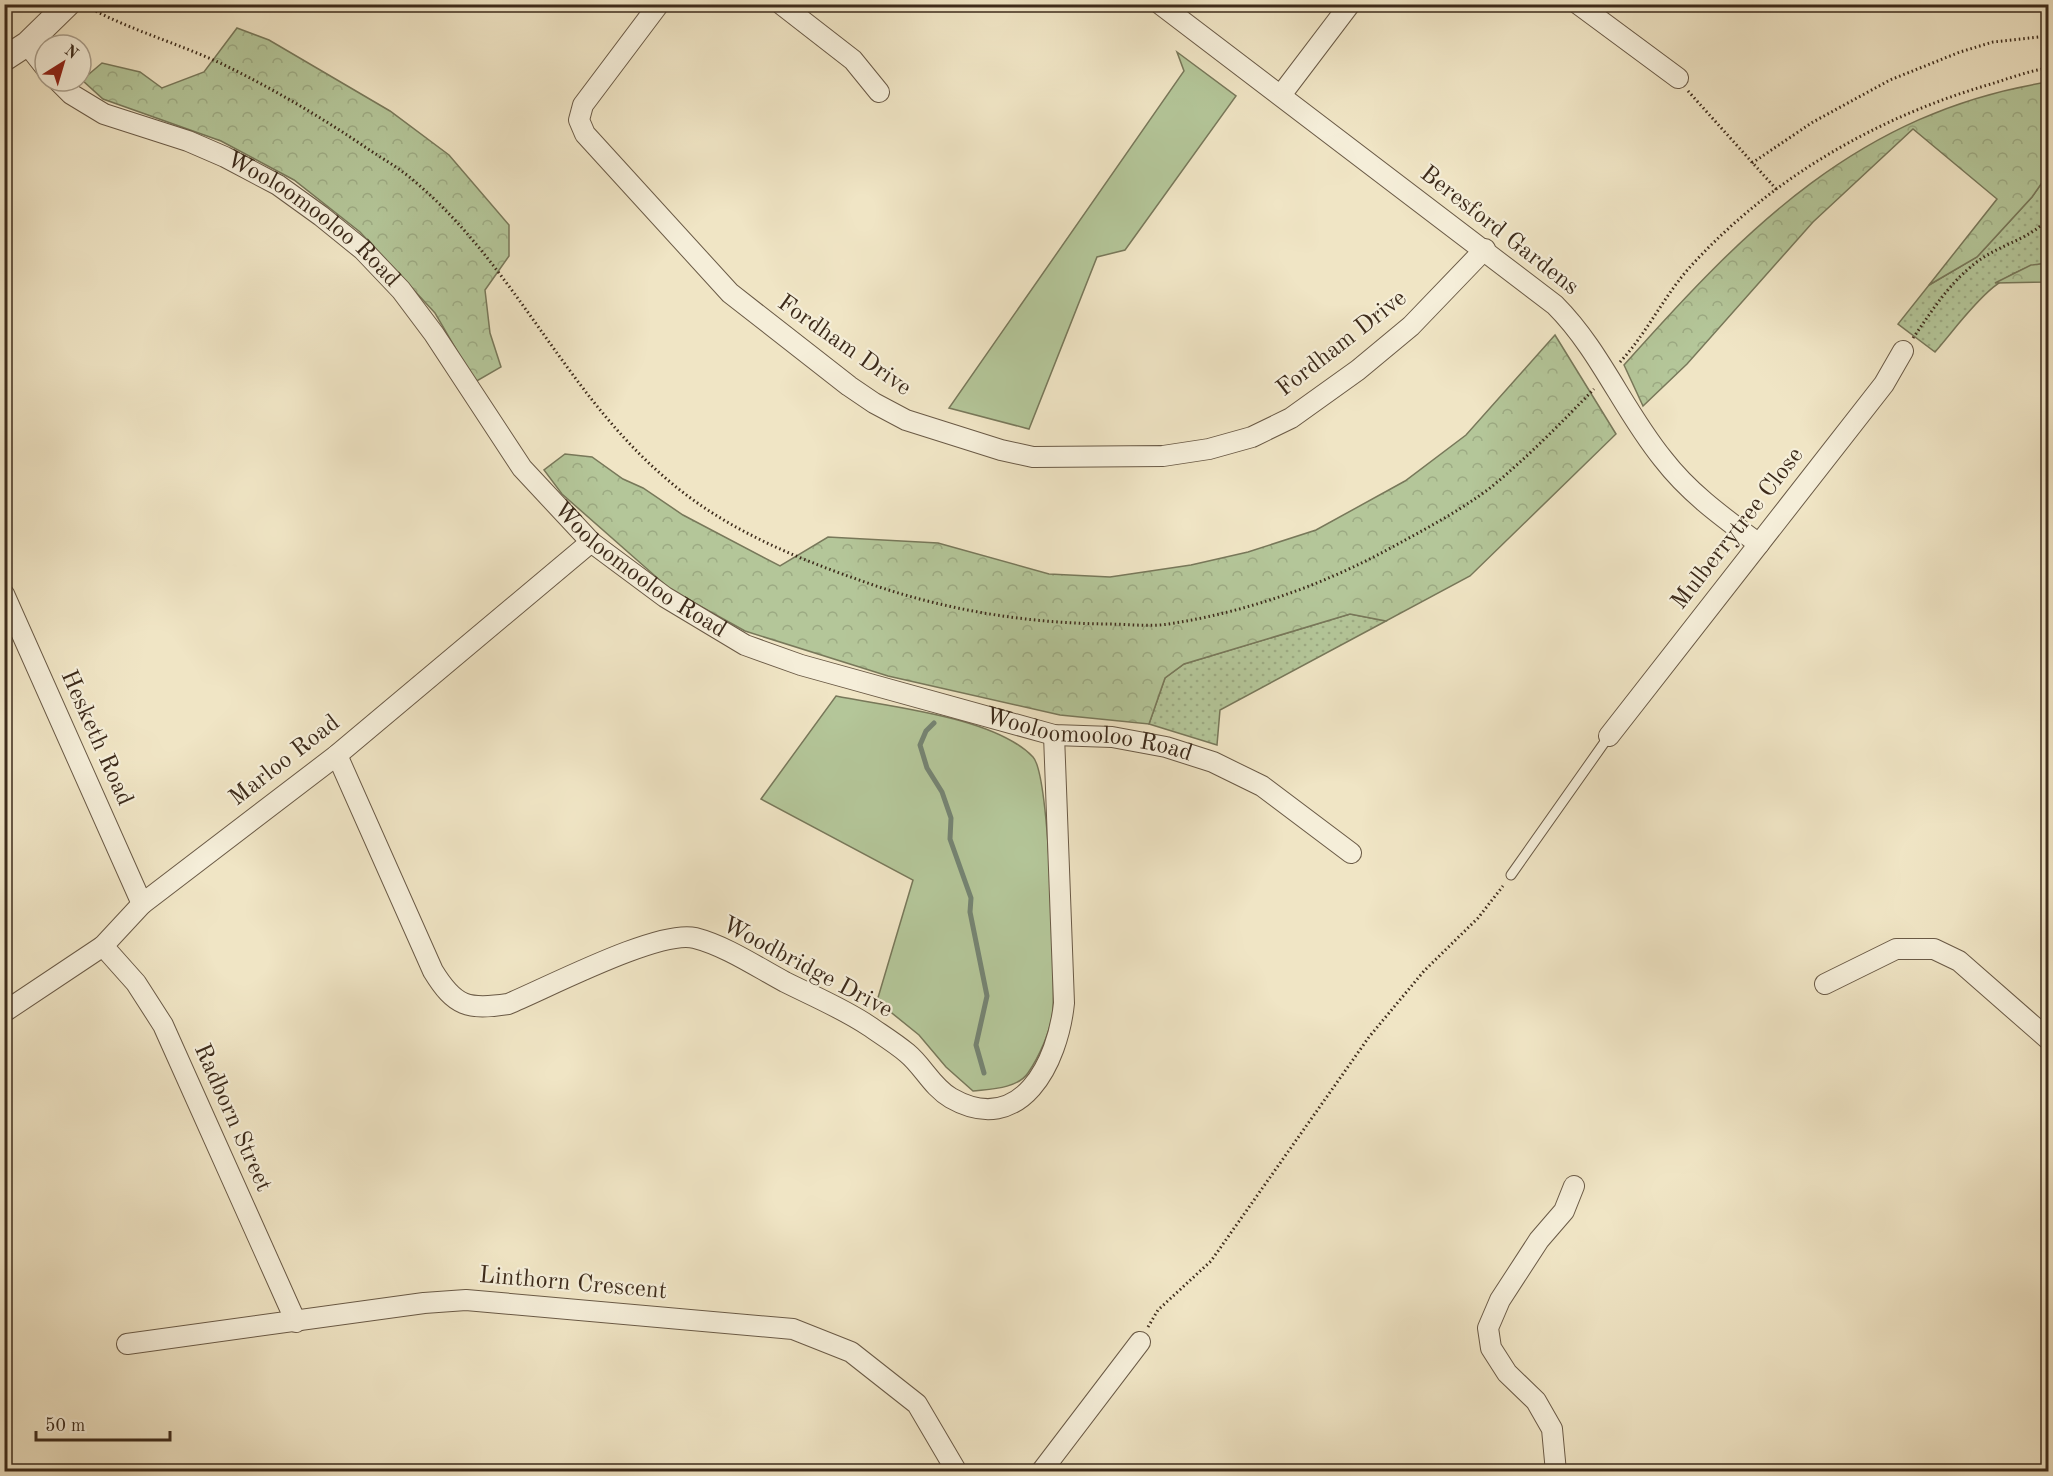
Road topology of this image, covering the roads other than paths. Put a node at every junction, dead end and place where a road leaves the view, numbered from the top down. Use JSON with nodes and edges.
{"nodes":[{"id":1,"x":659,"y":4,"type":"edge"},
{"id":2,"x":781,"y":4,"type":"edge"},
{"id":3,"x":1160,"y":4,"type":"edge"},
{"id":4,"x":1350,"y":4,"type":"edge"},
{"id":5,"x":1578,"y":4,"type":"edge"},
{"id":6,"x":78,"y":6,"type":"edge"},
{"id":7,"x":27,"y":44,"type":"junction"},
{"id":8,"x":33,"y":51,"type":"edge"},
{"id":9,"x":4,"y":59,"type":"edge"},
{"id":10,"x":1678,"y":78,"type":"road end"},
{"id":11,"x":879,"y":92,"type":"dead end"},
{"id":12,"x":70,"y":93,"type":"edge"},
{"id":13,"x":1281,"y":95,"type":"junction"},
{"id":14,"x":1485,"y":249,"type":"junction"},
{"id":15,"x":1903,"y":351,"type":"road end"},
{"id":16,"x":591,"y":542,"type":"junction"},
{"id":17,"x":1759,"y":544,"type":"junction"},
{"id":18,"x":4,"y":594,"type":"edge"},
{"id":19,"x":1054,"y":735,"type":"junction"},
{"id":20,"x":1609,"y":736,"type":"joint"},
{"id":21,"x":337,"y":755,"type":"junction"},
{"id":22,"x":1351,"y":853,"type":"dead end"},
{"id":23,"x":1511,"y":875,"type":"road end"},
{"id":24,"x":142,"y":903,"type":"junction"},
{"id":25,"x":103,"y":946,"type":"junction"},
{"id":26,"x":1825,"y":984,"type":"dead end"},
{"id":27,"x":4,"y":1012,"type":"edge"},
{"id":28,"x":2049,"y":1039,"type":"edge"},
{"id":29,"x":1574,"y":1186,"type":"dead end"},
{"id":30,"x":296,"y":1322,"type":"junction"},
{"id":31,"x":1140,"y":1341,"type":"road end"},
{"id":32,"x":127,"y":1344,"type":"dead end"},
{"id":33,"x":957,"y":1472,"type":"edge"},
{"id":34,"x":1041,"y":1472,"type":"edge"},
{"id":35,"x":1556,"y":1472,"type":"edge"}],
"edges":[{"from":1,"to":14,"type":"street","name":"Fordham Drive"},
{"from":2,"to":11,"type":"street"},
{"from":3,"to":13,"type":"street","name":"Beresford Gardens"},
{"from":4,"to":13,"type":"street"},
{"from":5,"to":10,"type":"street"},
{"from":6,"to":7,"type":"street"},
{"from":7,"to":8,"type":"street"},
{"from":7,"to":9,"type":"street"},
{"from":12,"to":16,"type":"street","name":"Wooloomooloo Road"},
{"from":13,"to":14,"type":"street","name":"Beresford Gardens"},
{"from":14,"to":17,"type":"street","name":"Beresford Gardens"},
{"from":15,"to":17,"type":"street","name":"Mulberrytree Close"},
{"from":16,"to":19,"type":"street","name":"Wooloomooloo Road"},
{"from":16,"to":21,"type":"street","name":"Marloo Road"},
{"from":17,"to":20,"type":"street","name":"Mulberrytree Close"},
{"from":18,"to":24,"type":"street","name":"Hesketh Road"},
{"from":19,"to":21,"type":"street","name":"Woodbridge Drive"},
{"from":19,"to":22,"type":"street","name":"Wooloomooloo Road"},
{"from":20,"to":23,"type":"lane"},
{"from":21,"to":24,"type":"street","name":"Marloo Road"},
{"from":24,"to":25,"type":"street","name":"Marloo Road"},
{"from":25,"to":27,"type":"street","name":"Marloo Road"},
{"from":25,"to":30,"type":"street","name":"Radborn Street"},
{"from":26,"to":28,"type":"street"},
{"from":29,"to":35,"type":"street"},
{"from":30,"to":32,"type":"street","name":"Linthorn Crescent"},
{"from":30,"to":33,"type":"street","name":"Linthorn Crescent"},
{"from":31,"to":34,"type":"street"}]}
